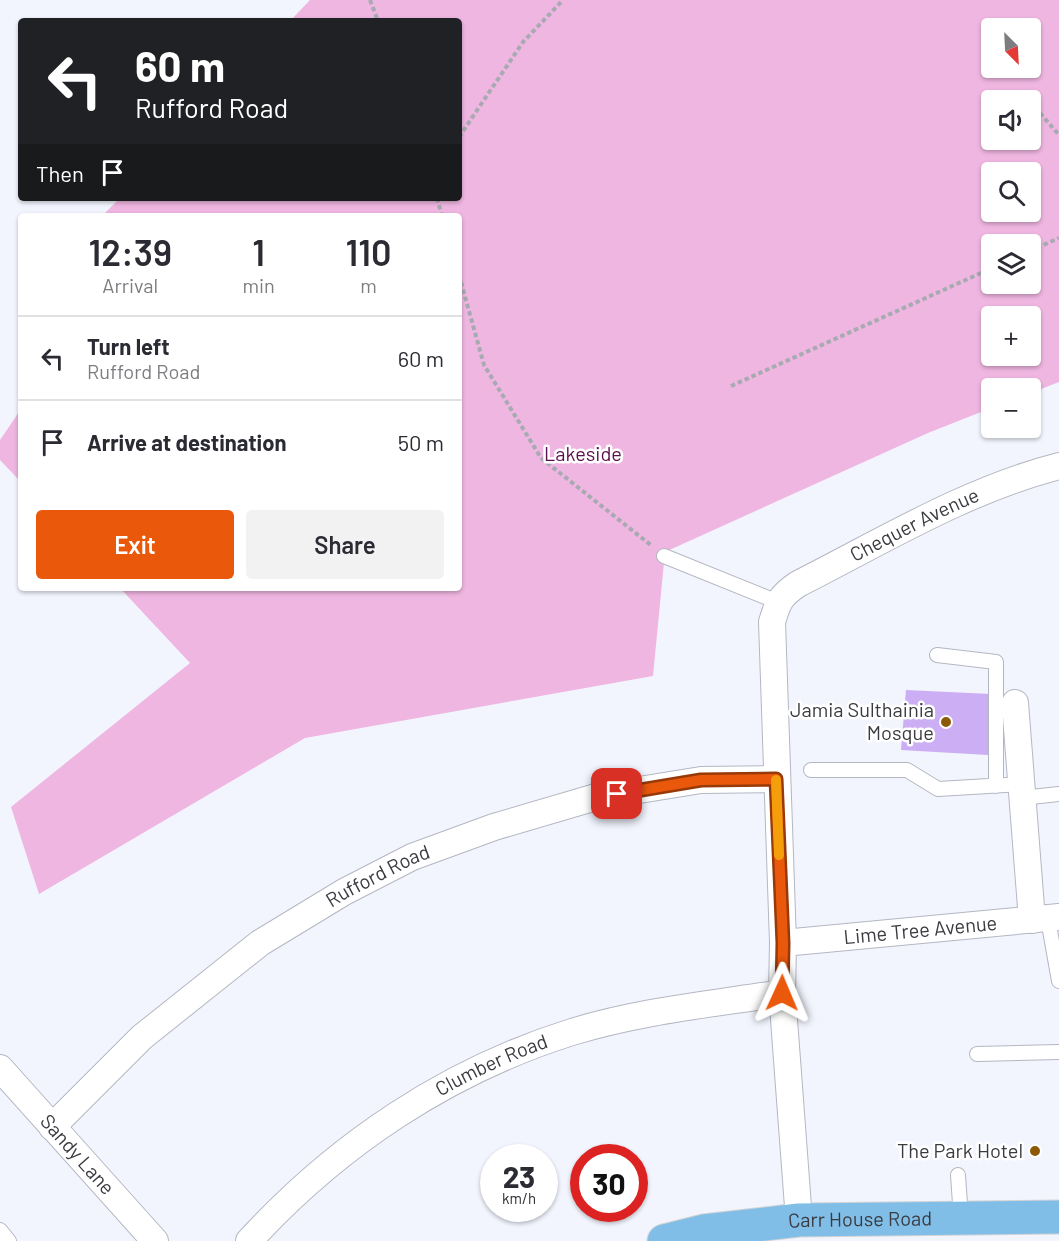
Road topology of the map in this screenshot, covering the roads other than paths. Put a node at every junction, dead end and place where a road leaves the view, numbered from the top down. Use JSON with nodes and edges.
{"nodes":[{"id":1,"x":1059,"y":466,"type":"edge"},
{"id":2,"x":664,"y":556,"type":"road end"},
{"id":3,"x":778,"y":602,"type":"junction"},
{"id":4,"x":937,"y":655,"type":"dead end"},
{"id":5,"x":1015,"y":703,"type":"dead end"},
{"id":6,"x":811,"y":770,"type":"dead end"},
{"id":7,"x":776,"y":779,"type":"junction"},
{"id":8,"x":996,"y":786,"type":"junction"},
{"id":9,"x":1022,"y":791,"type":"junction"},
{"id":10,"x":1059,"y":794,"type":"edge"},
{"id":11,"x":1046,"y":919,"type":"edge"},
{"id":12,"x":783,"y":943,"type":"junction"},
{"id":13,"x":1059,"y":981,"type":"edge"},
{"id":14,"x":782,"y":993,"type":"junction"},
{"id":15,"x":1059,"y":1052,"type":"edge"},
{"id":16,"x":978,"y":1054,"type":"dead end"},
{"id":17,"x":0,"y":1068,"type":"edge"},
{"id":18,"x":52,"y":1127,"type":"junction"},
{"id":19,"x":958,"y":1175,"type":"dead end"},
{"id":20,"x":1059,"y":1216,"type":"edge"},
{"id":21,"x":961,"y":1218,"type":"junction"},
{"id":22,"x":799,"y":1220,"type":"junction"},
{"id":23,"x":0,"y":1230,"type":"edge"},
{"id":24,"x":9,"y":1241,"type":"edge"},
{"id":25,"x":155,"y":1241,"type":"edge"},
{"id":26,"x":249,"y":1241,"type":"edge"},
{"id":27,"x":664,"y":1241,"type":"edge"}],
"edges":[{"from":1,"to":3,"type":"street","name":"Chequer Avenue"},
{"from":2,"to":3,"type":"lane"},
{"from":3,"to":7,"type":"street"},
{"from":4,"to":8,"type":"lane"},
{"from":5,"to":9,"type":"street"},
{"from":6,"to":8,"type":"lane"},
{"from":7,"to":12,"type":"street"},
{"from":7,"to":18,"type":"street","name":"Rufford Road"},
{"from":8,"to":9,"type":"lane"},
{"from":9,"to":10,"type":"lane"},
{"from":9,"to":11,"type":"street"},
{"from":11,"to":12,"type":"street","name":"Lime Tree Avenue"},
{"from":11,"to":13,"type":"lane"},
{"from":12,"to":14,"type":"street"},
{"from":14,"to":22,"type":"street"},
{"from":14,"to":26,"type":"street","name":"Clumber Road"},
{"from":15,"to":16,"type":"lane"},
{"from":17,"to":18,"type":"street","name":"Sandy Lane"},
{"from":18,"to":25,"type":"street","name":"Sandy Lane"},
{"from":19,"to":21,"type":"lane"},
{"from":20,"to":21,"type":"highway","name":"Carr House Road"},
{"from":21,"to":22,"type":"highway","name":"Carr House Road"},
{"from":22,"to":27,"type":"highway","name":"Carr House Road"},
{"from":23,"to":24,"type":"lane"}]}
